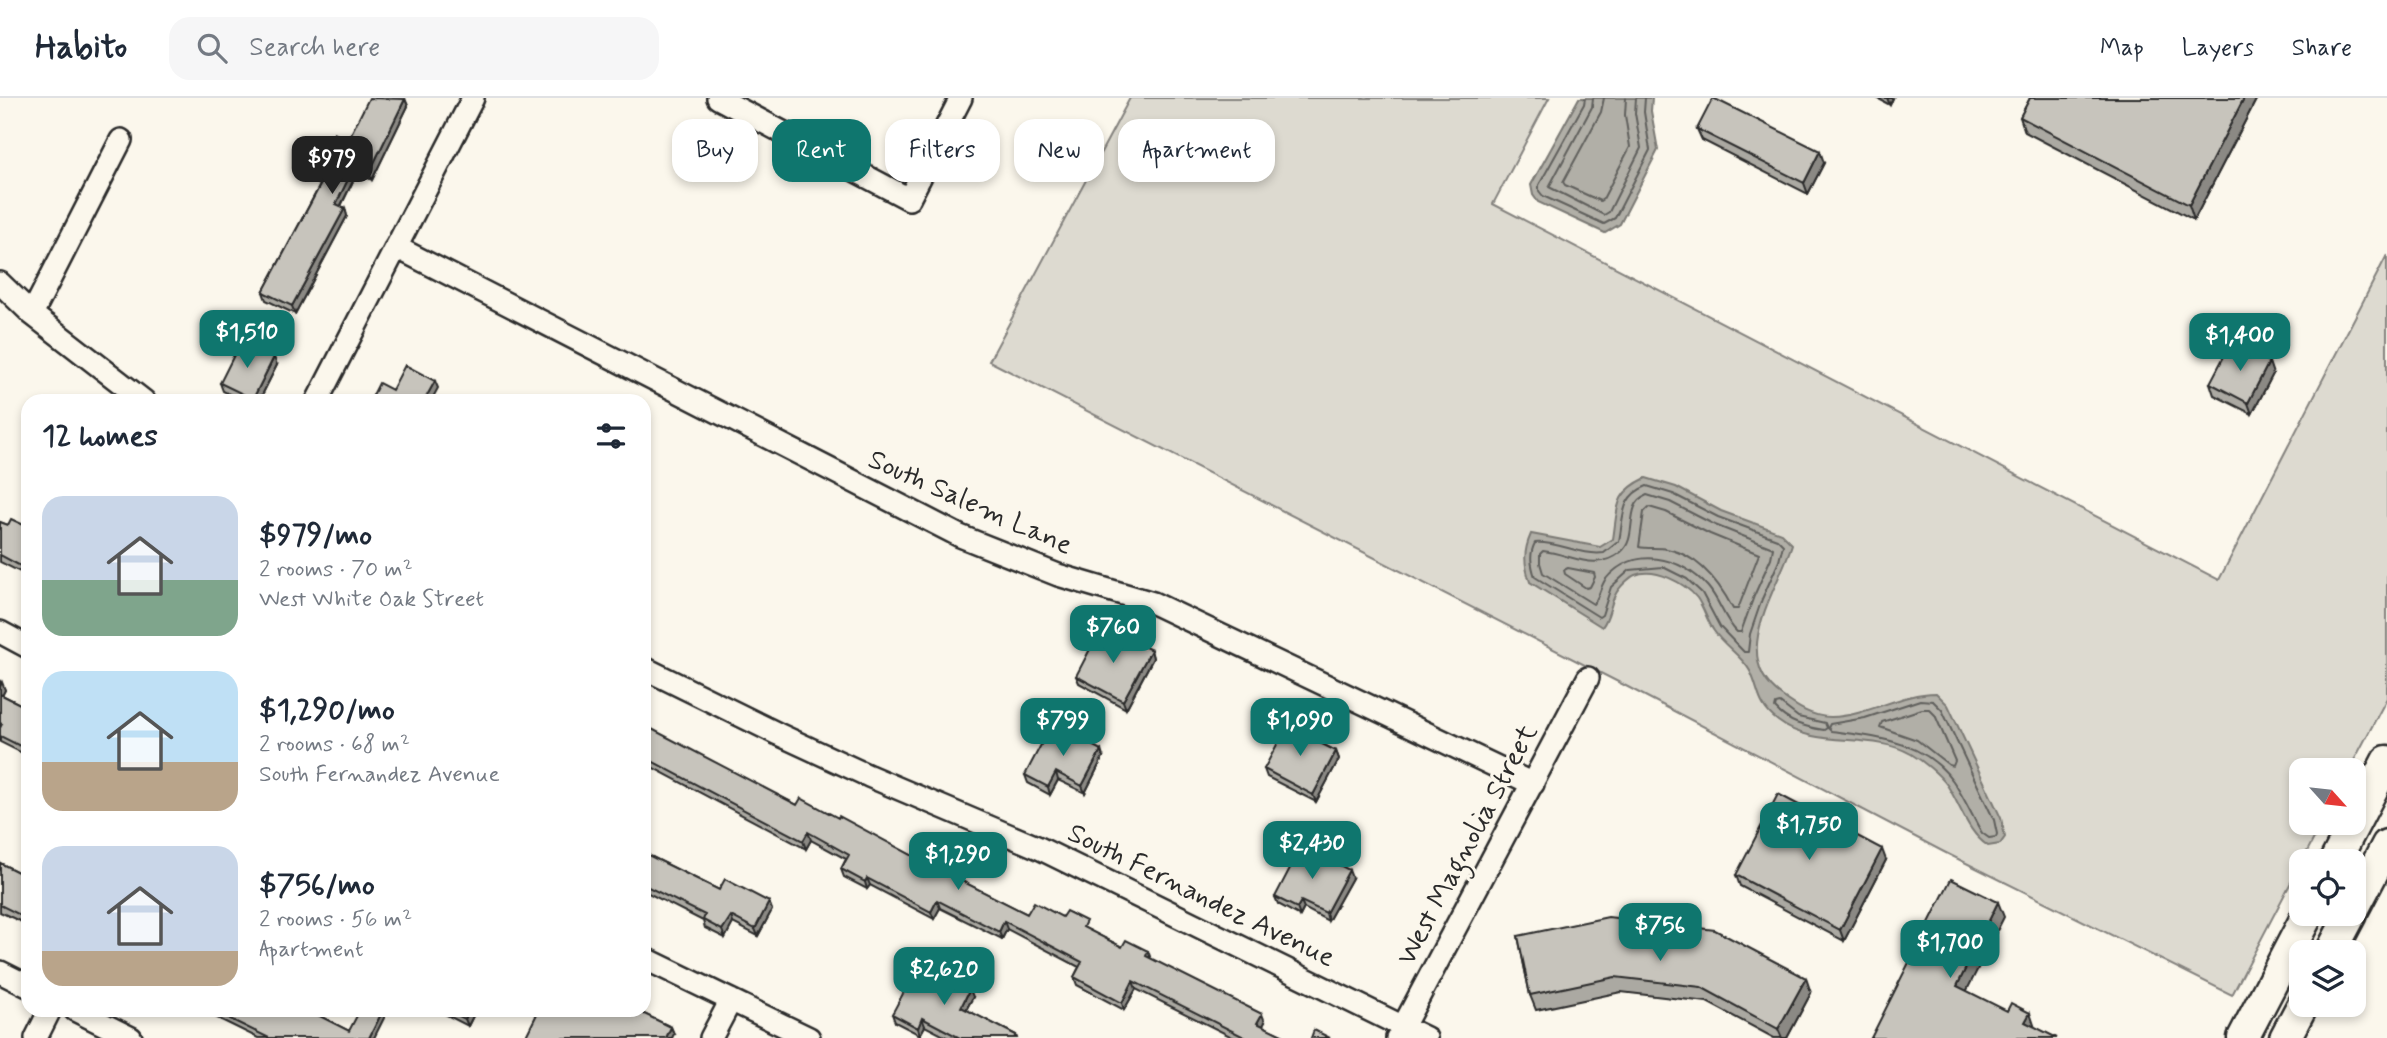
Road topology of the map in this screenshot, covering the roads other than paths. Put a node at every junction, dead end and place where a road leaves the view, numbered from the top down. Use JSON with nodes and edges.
{"nodes":[{"id":1,"x":473,"y":98,"type":"edge"},
{"id":2,"x":718,"y":98,"type":"edge"},
{"id":3,"x":961,"y":98,"type":"edge"},
{"id":4,"x":121,"y":140,"type":"dead end"},
{"id":5,"x":397,"y":247,"type":"junction"},
{"id":6,"x":0,"y":283,"type":"edge"},
{"id":7,"x":32,"y":314,"type":"junction"},
{"id":8,"x":135,"y":394,"type":"edge"},
{"id":9,"x":321,"y":394,"type":"edge"},
{"id":10,"x":0,"y":632,"type":"edge"},
{"id":11,"x":21,"y":643,"type":"edge"},
{"id":12,"x":651,"y":671,"type":"edge"},
{"id":13,"x":1588,"y":678,"type":"dead end"},
{"id":14,"x":2387,"y":761,"type":"edge"},
{"id":15,"x":1532,"y":784,"type":"junction"},
{"id":16,"x":2387,"y":845,"type":"edge"},
{"id":17,"x":2341,"y":849,"type":"edge"},
{"id":18,"x":2366,"y":885,"type":"edge"},
{"id":19,"x":2302,"y":926,"type":"edge"},
{"id":20,"x":651,"y":961,"type":"edge"},
{"id":21,"x":0,"y":972,"type":"edge"},
{"id":22,"x":21,"y":982,"type":"edge"},
{"id":23,"x":730,"y":1000,"type":"junction"},
{"id":24,"x":46,"y":1017,"type":"edge"},
{"id":25,"x":89,"y":1017,"type":"edge"},
{"id":26,"x":2296,"y":1017,"type":"edge"},
{"id":27,"x":1400,"y":1032,"type":"edge"},
{"id":28,"x":36,"y":1038,"type":"edge"},
{"id":29,"x":131,"y":1038,"type":"edge"},
{"id":30,"x":711,"y":1038,"type":"edge"},
{"id":31,"x":809,"y":1038,"type":"edge"},
{"id":32,"x":1426,"y":1038,"type":"edge"},
{"id":33,"x":2243,"y":1038,"type":"edge"},
{"id":34,"x":2285,"y":1038,"type":"edge"}],
"edges":[{"from":1,"to":5,"type":"street"},
{"from":2,"to":3,"type":"street"},
{"from":4,"to":7,"type":"street"},
{"from":5,"to":9,"type":"street"},
{"from":5,"to":15,"type":"street","name":"South Salem Lane"},
{"from":6,"to":7,"type":"street"},
{"from":7,"to":8,"type":"street"},
{"from":10,"to":11,"type":"street"},
{"from":12,"to":27,"type":"street","name":"South Fernandez Avenue"},
{"from":13,"to":15,"type":"street","name":"West Magnolia Street"},
{"from":14,"to":17,"type":"main road"},
{"from":15,"to":27,"type":"street","name":"West Magnolia Street"},
{"from":16,"to":18,"type":"main road"},
{"from":19,"to":33,"type":"main road"},
{"from":20,"to":23,"type":"street"},
{"from":21,"to":22,"type":"street"},
{"from":23,"to":30,"type":"street"},
{"from":23,"to":31,"type":"street"},
{"from":24,"to":28,"type":"street"},
{"from":25,"to":29,"type":"street"},
{"from":26,"to":34,"type":"main road"},
{"from":27,"to":32,"type":"street","name":"South Fernandez Avenue"}]}
